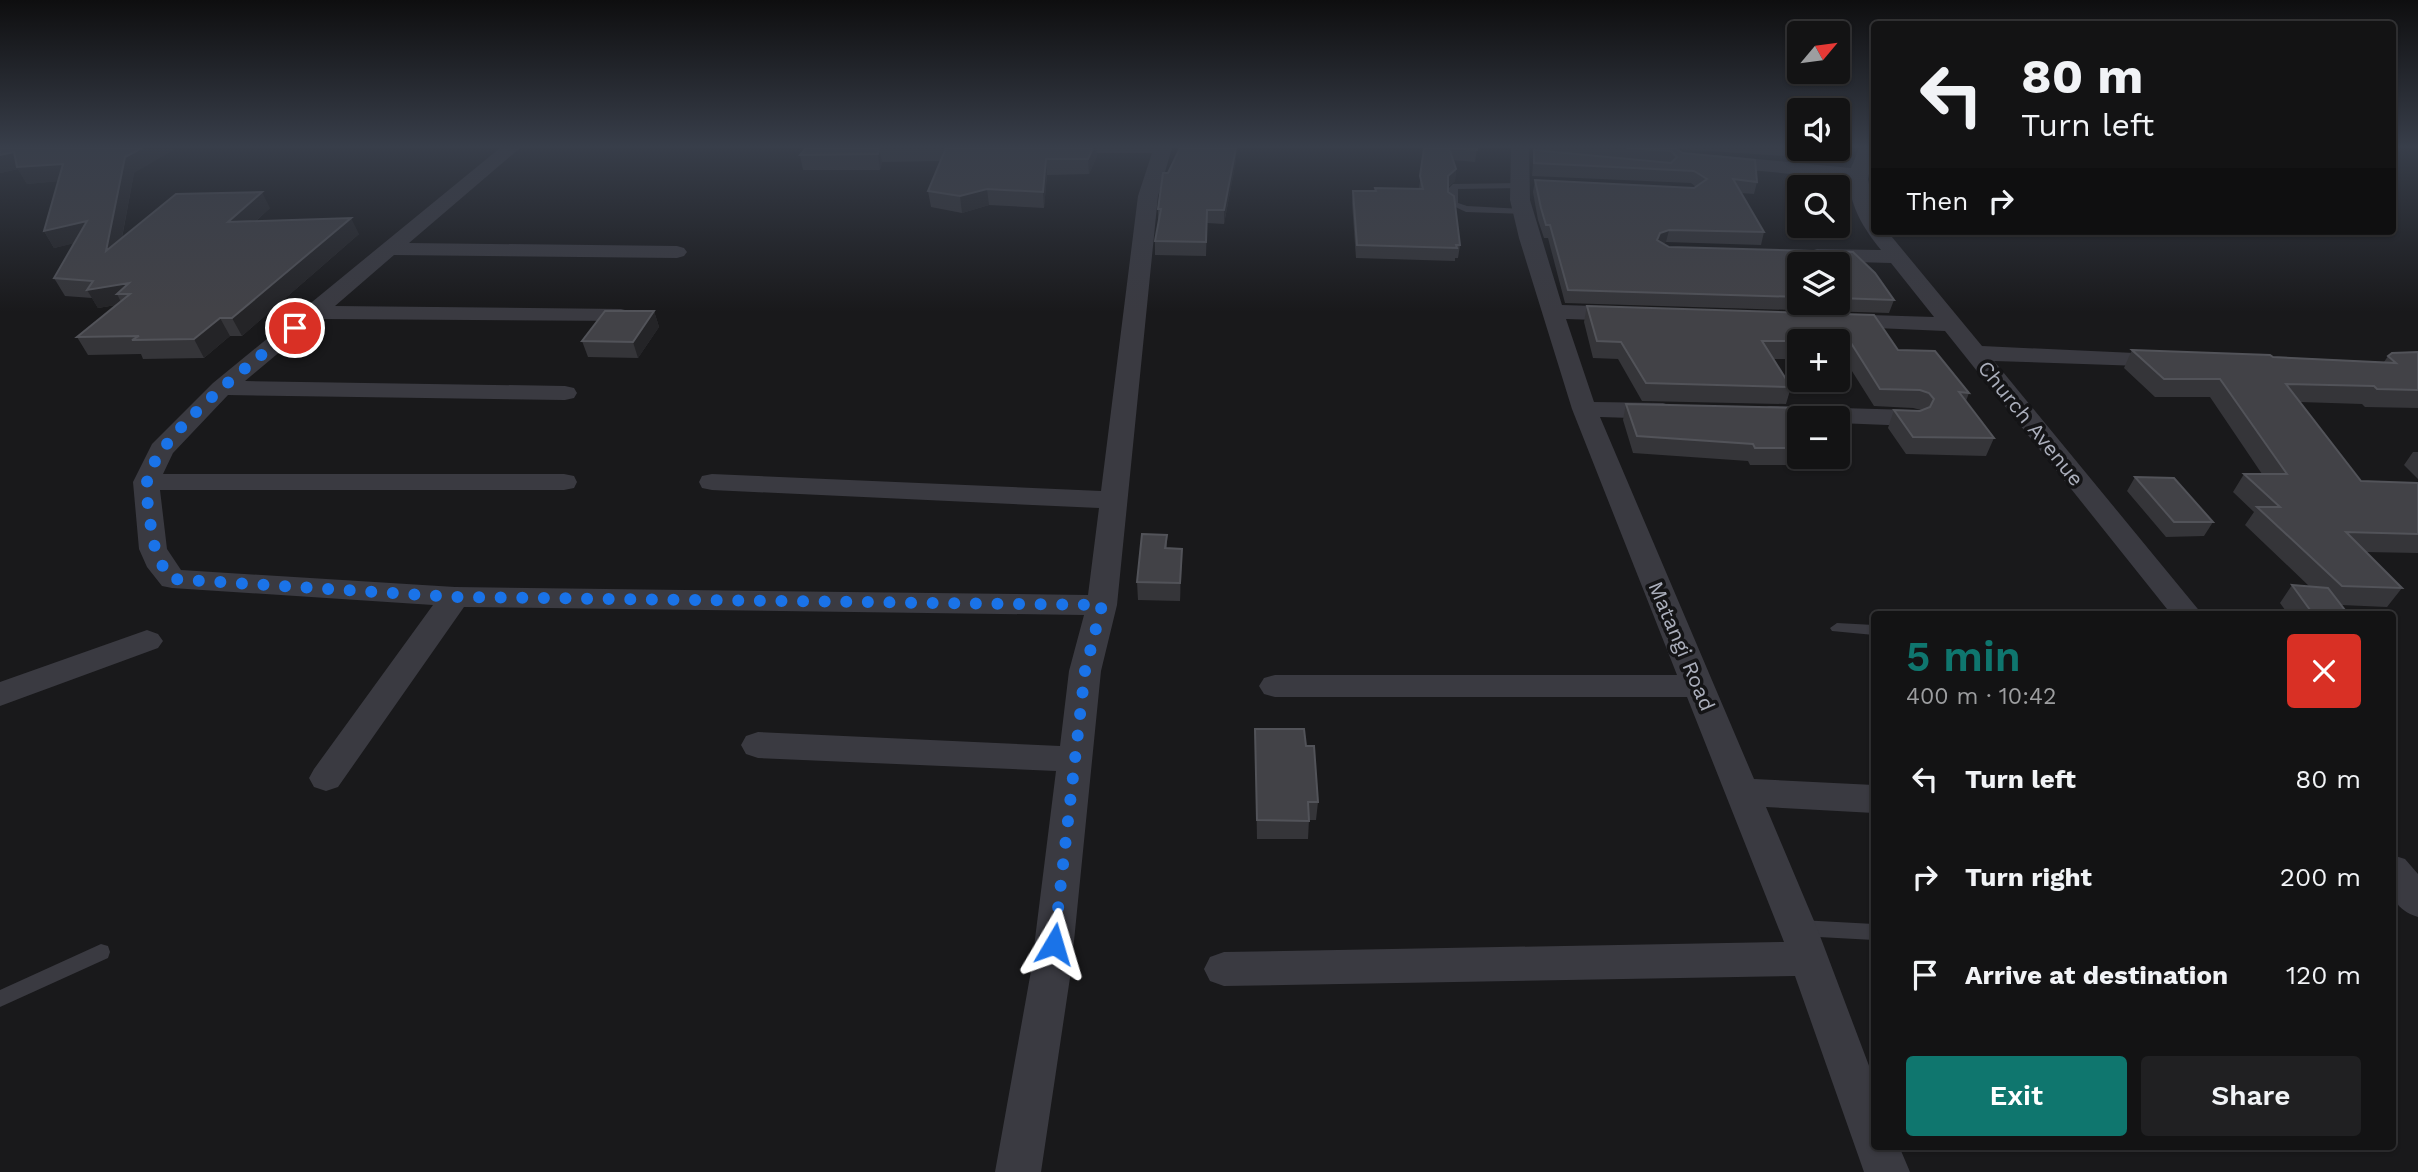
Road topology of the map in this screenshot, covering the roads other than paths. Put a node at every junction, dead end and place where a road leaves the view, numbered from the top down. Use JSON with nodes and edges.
{"nodes":[{"id":1,"x":444,"y":203,"type":"edge"},
{"id":2,"x":1147,"y":203,"type":"edge"},
{"id":3,"x":1454,"y":203,"type":"edge"},
{"id":4,"x":1485,"y":203,"type":"edge"},
{"id":5,"x":1493,"y":203,"type":"edge"},
{"id":6,"x":1530,"y":203,"type":"edge"},
{"id":7,"x":1863,"y":203,"type":"edge"},
{"id":8,"x":1485,"y":210,"type":"junction"},
{"id":9,"x":1871,"y":221,"type":"edge"},
{"id":10,"x":1879,"y":235,"type":"edge"},
{"id":11,"x":388,"y":249,"type":"junction"},
{"id":12,"x":677,"y":252,"type":"dead end"},
{"id":13,"x":1850,"y":256,"type":"edge"},
{"id":14,"x":1897,"y":257,"type":"junction"},
{"id":15,"x":313,"y":312,"type":"junction"},
{"id":16,"x":1554,"y":312,"type":"junction"},
{"id":17,"x":1650,"y":315,"type":"edge"},
{"id":18,"x":621,"y":316,"type":"edge"},
{"id":19,"x":1814,"y":320,"type":"edge"},
{"id":20,"x":1951,"y":324,"type":"junction"},
{"id":21,"x":1974,"y":353,"type":"junction"},
{"id":22,"x":2192,"y":360,"type":"edge"},
{"id":23,"x":222,"y":388,"type":"junction"},
{"id":24,"x":565,"y":393,"type":"dead end"},
{"id":25,"x":1584,"y":409,"type":"junction"},
{"id":26,"x":1693,"y":412,"type":"edge"},
{"id":27,"x":1748,"y":414,"type":"edge"},
{"id":28,"x":1912,"y":418,"type":"edge"},
{"id":29,"x":146,"y":482,"type":"junction"},
{"id":30,"x":564,"y":482,"type":"dead end"},
{"id":31,"x":712,"y":482,"type":"dead end"},
{"id":32,"x":1113,"y":500,"type":"junction"},
{"id":33,"x":455,"y":597,"type":"junction"},
{"id":34,"x":1102,"y":605,"type":"junction"},
{"id":35,"x":2185,"y":611,"type":"edge"},
{"id":36,"x":1837,"y":628,"type":"dead end"},
{"id":37,"x":1871,"y":631,"type":"edge"},
{"id":38,"x":147,"y":641,"type":"dead end"},
{"id":39,"x":1275,"y":686,"type":"dead end"},
{"id":40,"x":1698,"y":686,"type":"junction"},
{"id":41,"x":0,"y":694,"type":"edge"},
{"id":42,"x":758,"y":745,"type":"dead end"},
{"id":43,"x":1075,"y":759,"type":"junction"},
{"id":44,"x":326,"y":778,"type":"dead end"},
{"id":45,"x":1743,"y":792,"type":"junction"},
{"id":46,"x":1871,"y":799,"type":"edge"},
{"id":47,"x":2396,"y":875,"type":"edge"},
{"id":48,"x":2418,"y":901,"type":"edge"},
{"id":49,"x":1871,"y":933,"type":"edge"},
{"id":50,"x":1803,"y":944,"type":"junction"},
{"id":51,"x":101,"y":952,"type":"dead end"},
{"id":52,"x":1224,"y":969,"type":"dead end"},
{"id":53,"x":0,"y":999,"type":"edge"},
{"id":54,"x":1871,"y":1130,"type":"edge"},
{"id":55,"x":1879,"y":1150,"type":"edge"},
{"id":56,"x":1018,"y":1172,"type":"edge"},
{"id":57,"x":1887,"y":1172,"type":"edge"}],
"edges":[{"from":1,"to":11,"type":"street"},
{"from":2,"to":32,"type":"street"},
{"from":3,"to":8,"type":"lane"},
{"from":4,"to":8,"type":"lane"},
{"from":5,"to":8,"type":"lane"},
{"from":6,"to":16,"type":"street","name":"Matangi Road"},
{"from":7,"to":9,"type":"street","name":"Church Avenue"},
{"from":10,"to":14,"type":"street","name":"Church Avenue"},
{"from":11,"to":12,"type":"street"},
{"from":11,"to":15,"type":"street"},
{"from":13,"to":14,"type":"street"},
{"from":14,"to":20,"type":"street","name":"Church Avenue"},
{"from":15,"to":18,"type":"street"},
{"from":15,"to":23,"type":"street"},
{"from":16,"to":17,"type":"street"},
{"from":16,"to":25,"type":"street","name":"Matangi Road"},
{"from":19,"to":20,"type":"street"},
{"from":20,"to":21,"type":"street","name":"Church Avenue"},
{"from":21,"to":22,"type":"street"},
{"from":21,"to":35,"type":"street","name":"Church Avenue"},
{"from":23,"to":24,"type":"street"},
{"from":23,"to":29,"type":"street"},
{"from":25,"to":26,"type":"street"},
{"from":25,"to":40,"type":"street","name":"Matangi Road"},
{"from":27,"to":28,"type":"street"},
{"from":29,"to":30,"type":"street"},
{"from":29,"to":33,"type":"street"},
{"from":31,"to":32,"type":"street"},
{"from":32,"to":34,"type":"street"},
{"from":33,"to":34,"type":"street"},
{"from":33,"to":44,"type":"street"},
{"from":34,"to":43,"type":"street"},
{"from":36,"to":37,"type":"lane"},
{"from":38,"to":41,"type":"street"},
{"from":39,"to":40,"type":"street"},
{"from":40,"to":45,"type":"street","name":"Matangi Road"},
{"from":42,"to":43,"type":"street"},
{"from":43,"to":56,"type":"street"},
{"from":45,"to":46,"type":"street"},
{"from":45,"to":50,"type":"street","name":"Matangi Road"},
{"from":47,"to":48,"type":"street"},
{"from":49,"to":50,"type":"lane"},
{"from":50,"to":52,"type":"street"},
{"from":50,"to":54,"type":"street","name":"Matangi Road"},
{"from":51,"to":53,"type":"lane"},
{"from":55,"to":57,"type":"street"}]}
